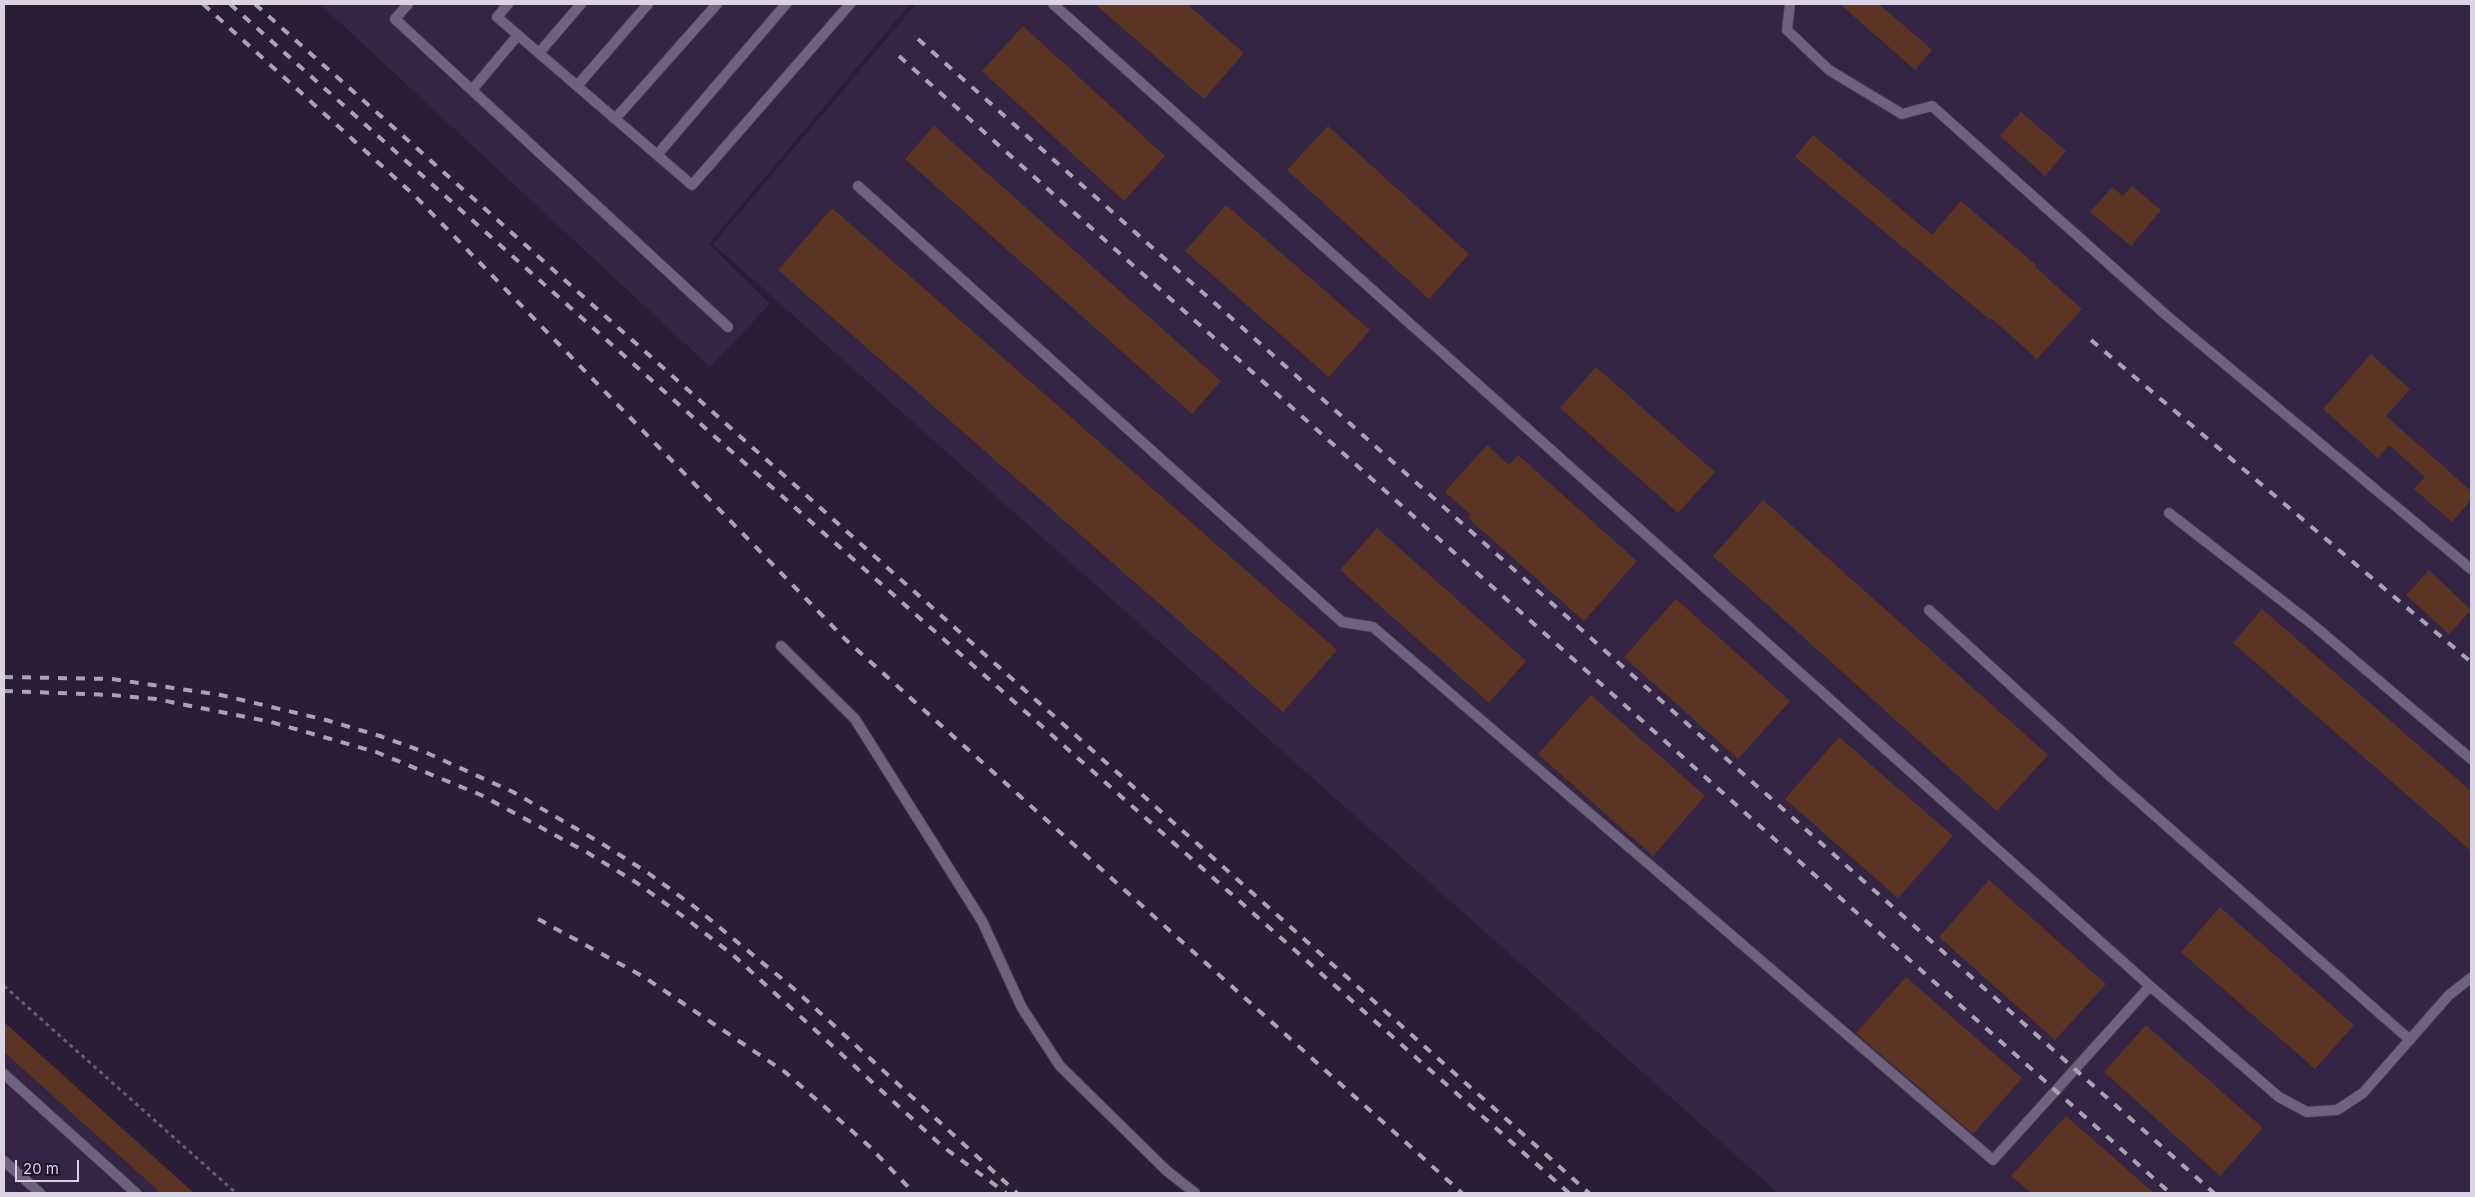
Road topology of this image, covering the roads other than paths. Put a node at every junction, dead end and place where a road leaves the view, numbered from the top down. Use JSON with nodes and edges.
{"nodes":[{"id":1,"x":408,"y":4,"type":"edge"},
{"id":2,"x":508,"y":4,"type":"edge"},
{"id":3,"x":581,"y":4,"type":"edge"},
{"id":4,"x":648,"y":4,"type":"edge"},
{"id":5,"x":716,"y":4,"type":"edge"},
{"id":6,"x":786,"y":4,"type":"edge"},
{"id":7,"x":850,"y":4,"type":"edge"},
{"id":8,"x":1053,"y":4,"type":"edge"},
{"id":9,"x":1790,"y":4,"type":"edge"},
{"id":10,"x":518,"y":35,"type":"junction"},
{"id":11,"x":539,"y":53,"type":"junction"},
{"id":12,"x":577,"y":86,"type":"junction"},
{"id":13,"x":472,"y":90,"type":"junction"},
{"id":14,"x":616,"y":119,"type":"junction"},
{"id":15,"x":657,"y":154,"type":"junction"},
{"id":16,"x":858,"y":186,"type":"dead end"},
{"id":17,"x":728,"y":327,"type":"dead end"},
{"id":18,"x":2169,"y":513,"type":"dead end"},
{"id":19,"x":2471,"y":569,"type":"edge"},
{"id":20,"x":1929,"y":610,"type":"dead end"},
{"id":21,"x":781,"y":646,"type":"dead end"},
{"id":22,"x":2471,"y":759,"type":"edge"},
{"id":23,"x":2471,"y":978,"type":"edge"},
{"id":24,"x":2150,"y":986,"type":"junction"},
{"id":25,"x":2410,"y":1040,"type":"junction"},
{"id":26,"x":4,"y":1074,"type":"edge"},
{"id":27,"x":4,"y":1162,"type":"edge"},
{"id":28,"x":40,"y":1193,"type":"edge"},
{"id":29,"x":136,"y":1193,"type":"edge"},
{"id":30,"x":1195,"y":1193,"type":"edge"}],
"edges":[{"from":1,"to":13,"type":"lane"},
{"from":2,"to":10,"type":"lane"},
{"from":3,"to":11,"type":"lane"},
{"from":4,"to":12,"type":"lane"},
{"from":5,"to":14,"type":"lane"},
{"from":6,"to":15,"type":"lane"},
{"from":7,"to":15,"type":"lane"},
{"from":8,"to":24,"type":"lane"},
{"from":9,"to":19,"type":"lane"},
{"from":10,"to":11,"type":"lane"},
{"from":10,"to":13,"type":"lane"},
{"from":11,"to":12,"type":"lane"},
{"from":12,"to":14,"type":"lane"},
{"from":13,"to":17,"type":"lane"},
{"from":14,"to":15,"type":"lane"},
{"from":16,"to":24,"type":"lane"},
{"from":18,"to":22,"type":"lane"},
{"from":20,"to":25,"type":"lane"},
{"from":21,"to":30,"type":"lane"},
{"from":23,"to":25,"type":"lane"},
{"from":24,"to":25,"type":"lane"},
{"from":26,"to":29,"type":"lane"},
{"from":27,"to":28,"type":"lane"}]}
